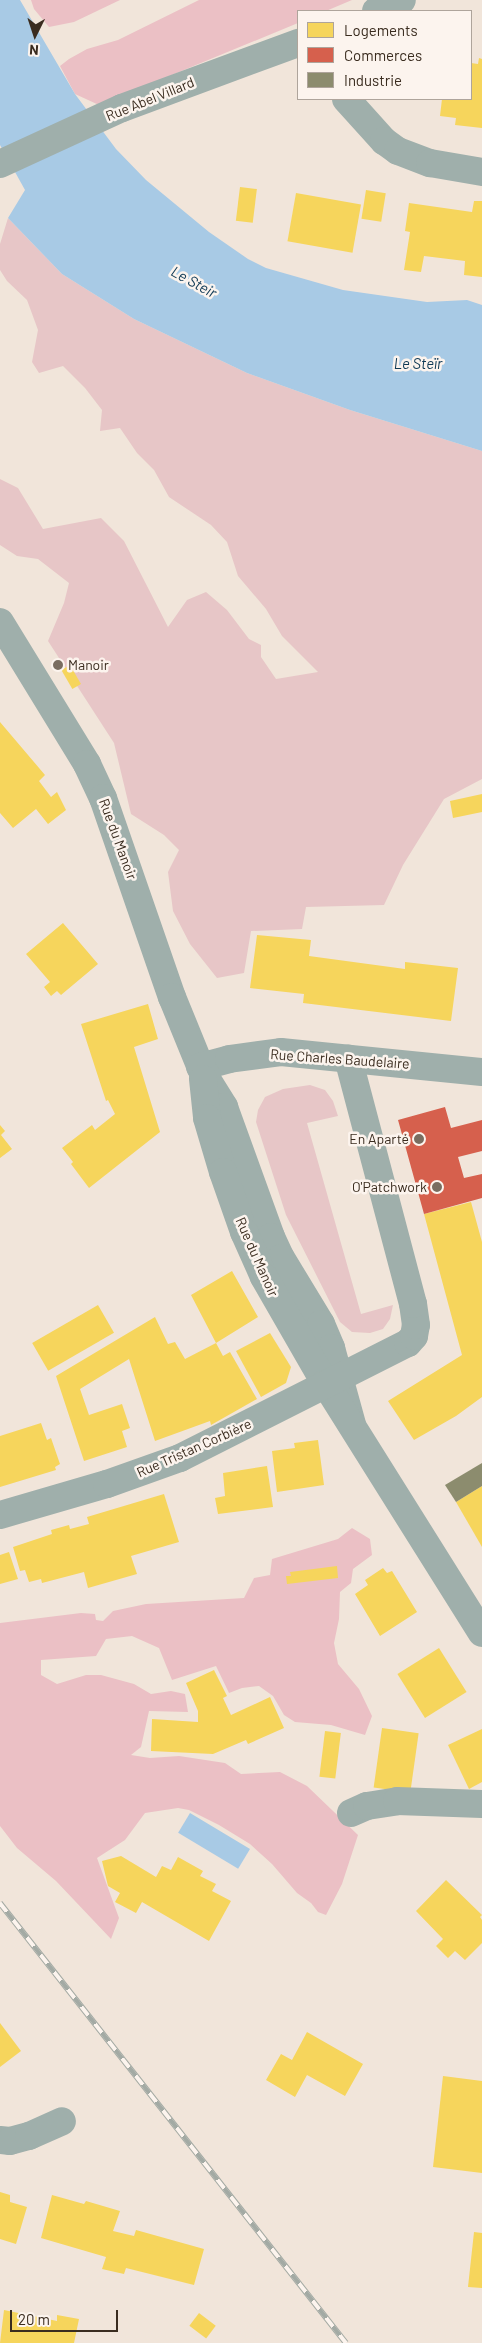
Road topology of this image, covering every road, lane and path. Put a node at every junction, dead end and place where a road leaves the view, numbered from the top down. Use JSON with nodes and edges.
{"nodes":[{"id":1,"x":402,"y":0,"type":"edge"},
{"id":2,"x":378,"y":10,"type":"edge"},
{"id":3,"x":297,"y":43,"type":"edge"},
{"id":4,"x":347,"y":100,"type":"edge"},
{"id":5,"x":1,"y":165,"type":"edge"},
{"id":6,"x":482,"y":172,"type":"edge"},
{"id":7,"x":0,"y":622,"type":"edge"},
{"id":8,"x":348,"y":1058,"type":"junction"},
{"id":9,"x":202,"y":1070,"type":"junction"},
{"id":10,"x":482,"y":1072,"type":"edge"},
{"id":11,"x":332,"y":1380,"type":"junction"},
{"id":12,"x":0,"y":1515,"type":"edge"},
{"id":13,"x":482,"y":1633,"type":"edge"},
{"id":14,"x":482,"y":1804,"type":"edge"},
{"id":15,"x":351,"y":1813,"type":"dead end"},
{"id":16,"x":62,"y":2121,"type":"dead end"},
{"id":17,"x":0,"y":2140,"type":"edge"}],
"edges":[{"from":1,"to":2,"type":"street"},
{"from":3,"to":5,"type":"street","name":"Rue Abel Villard"},
{"from":4,"to":6,"type":"street"},
{"from":7,"to":9,"type":"street","name":"Rue du Manoir"},
{"from":8,"to":9,"type":"street","name":"Rue Charles Baudelaire"},
{"from":8,"to":10,"type":"street","name":"Rue Charles Baudelaire"},
{"from":8,"to":11,"type":"street","name":"Rue Tristan Corbière"},
{"from":9,"to":11,"type":"street","name":"Rue du Manoir"},
{"from":11,"to":12,"type":"street","name":"Rue Tristan Corbière"},
{"from":11,"to":13,"type":"street","name":"Rue du Manoir"},
{"from":14,"to":15,"type":"street"},
{"from":16,"to":17,"type":"street"}]}
